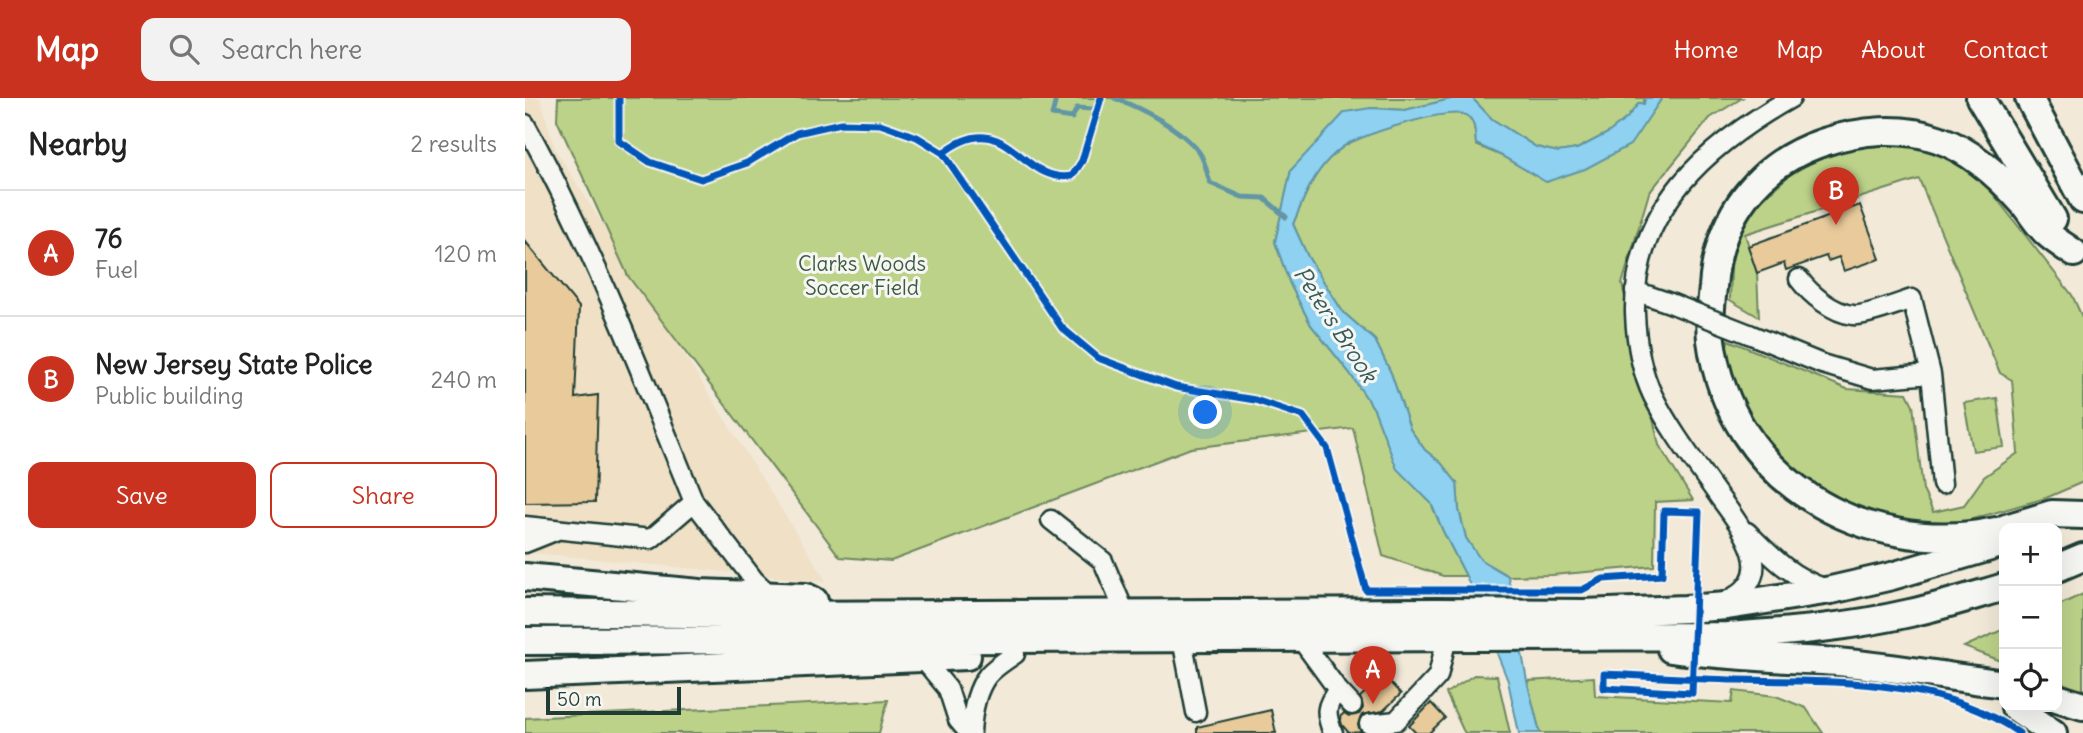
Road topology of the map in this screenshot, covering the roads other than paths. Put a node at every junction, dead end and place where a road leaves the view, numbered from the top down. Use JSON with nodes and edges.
{"nodes":[{"id":1,"x":1791,"y":98,"type":"edge"},
{"id":2,"x":1980,"y":98,"type":"edge"},
{"id":3,"x":2029,"y":98,"type":"edge"},
{"id":4,"x":525,"y":124,"type":"edge"},
{"id":5,"x":2083,"y":200,"type":"edge"},
{"id":6,"x":2079,"y":261,"type":"edge"},
{"id":7,"x":1799,"y":279,"type":"dead end"},
{"id":8,"x":1635,"y":291,"type":"junction"},
{"id":9,"x":1931,"y":374,"type":"junction"},
{"id":10,"x":1942,"y":484,"type":"dead end"},
{"id":11,"x":694,"y":502,"type":"junction"},
{"id":12,"x":2083,"y":515,"type":"edge"},
{"id":13,"x":1051,"y":520,"type":"dead end"},
{"id":14,"x":1737,"y":522,"type":"junction"},
{"id":15,"x":2022,"y":523,"type":"edge"},
{"id":16,"x":2062,"y":523,"type":"edge"},
{"id":17,"x":525,"y":526,"type":"edge"},
{"id":18,"x":1999,"y":529,"type":"edge"},
{"id":19,"x":558,"y":530,"type":"junction"},
{"id":20,"x":525,"y":543,"type":"edge"},
{"id":21,"x":1999,"y":544,"type":"edge"},
{"id":22,"x":2083,"y":557,"type":"edge"},
{"id":23,"x":2062,"y":566,"type":"edge"},
{"id":24,"x":525,"y":577,"type":"edge"},
{"id":25,"x":1999,"y":588,"type":"edge"},
{"id":26,"x":1831,"y":590,"type":"junction"},
{"id":27,"x":771,"y":596,"type":"junction"},
{"id":28,"x":1715,"y":607,"type":"junction"},
{"id":29,"x":525,"y":612,"type":"edge"},
{"id":30,"x":1125,"y":612,"type":"junction"},
{"id":31,"x":837,"y":614,"type":"junction"},
{"id":32,"x":1587,"y":626,"type":"junction"},
{"id":33,"x":1094,"y":638,"type":"junction"},
{"id":34,"x":1300,"y":638,"type":"junction"},
{"id":35,"x":1447,"y":638,"type":"junction"},
{"id":36,"x":1182,"y":639,"type":"junction"},
{"id":37,"x":525,"y":641,"type":"edge"},
{"id":38,"x":1015,"y":654,"type":"junction"},
{"id":39,"x":923,"y":659,"type":"junction"},
{"id":40,"x":525,"y":675,"type":"edge"},
{"id":41,"x":1966,"y":679,"type":"junction"},
{"id":42,"x":1999,"y":683,"type":"edge"},
{"id":43,"x":1338,"y":690,"type":"junction"},
{"id":44,"x":1999,"y":697,"type":"edge"},
{"id":45,"x":2062,"y":700,"type":"edge"},
{"id":46,"x":1352,"y":705,"type":"dead end"},
{"id":47,"x":2083,"y":706,"type":"edge"},
{"id":48,"x":1196,"y":712,"type":"dead end"},
{"id":49,"x":2022,"y":712,"type":"edge"},
{"id":50,"x":1369,"y":724,"type":"dead end"},
{"id":51,"x":1397,"y":727,"type":"edge"},
{"id":52,"x":970,"y":733,"type":"edge"},
{"id":53,"x":1333,"y":733,"type":"edge"},
{"id":54,"x":2053,"y":733,"type":"edge"}],
"edges":[{"from":1,"to":8,"type":"lane"},
{"from":2,"to":6,"type":"highway"},
{"from":3,"to":5,"type":"highway"},
{"from":4,"to":11,"type":"lane"},
{"from":6,"to":18,"type":"highway"},
{"from":7,"to":9,"type":"lane"},
{"from":8,"to":9,"type":"lane","bridge":true},
{"from":8,"to":14,"type":"lane"},
{"from":9,"to":10,"type":"lane"},
{"from":11,"to":19,"type":"lane"},
{"from":11,"to":27,"type":"lane"},
{"from":12,"to":15,"type":"highway"},
{"from":12,"to":16,"type":"highway"},
{"from":13,"to":30,"type":"lane"},
{"from":14,"to":26,"type":"lane"},
{"from":14,"to":28,"type":"lane"},
{"from":17,"to":19,"type":"lane"},
{"from":19,"to":20,"type":"lane"},
{"from":21,"to":26,"type":"highway"},
{"from":22,"to":23,"type":"highway"},
{"from":24,"to":27,"type":"highway"},
{"from":25,"to":32,"type":"highway"},
{"from":26,"to":28,"type":"highway"},
{"from":27,"to":31,"type":"highway"},
{"from":28,"to":32,"type":"highway"},
{"from":29,"to":31,"type":"highway"},
{"from":30,"to":31,"type":"highway"},
{"from":30,"to":32,"type":"highway"},
{"from":32,"to":35,"type":"highway"},
{"from":32,"to":41,"type":"highway"},
{"from":33,"to":36,"type":"highway"},
{"from":33,"to":37,"type":"highway"},
{"from":33,"to":38,"type":"highway"},
{"from":34,"to":35,"type":"highway"},
{"from":34,"to":36,"type":"highway"},
{"from":34,"to":43,"type":"lane"},
{"from":35,"to":51,"type":"lane"},
{"from":36,"to":48,"type":"lane"},
{"from":38,"to":39,"type":"highway"},
{"from":38,"to":52,"type":"lane"},
{"from":39,"to":40,"type":"highway"},
{"from":39,"to":52,"type":"lane"},
{"from":41,"to":42,"type":"highway"},
{"from":41,"to":44,"type":"highway"},
{"from":43,"to":46,"type":"lane"},
{"from":43,"to":53,"type":"lane"},
{"from":45,"to":47,"type":"highway"},
{"from":49,"to":54,"type":"highway"},
{"from":50,"to":51,"type":"lane"}]}
